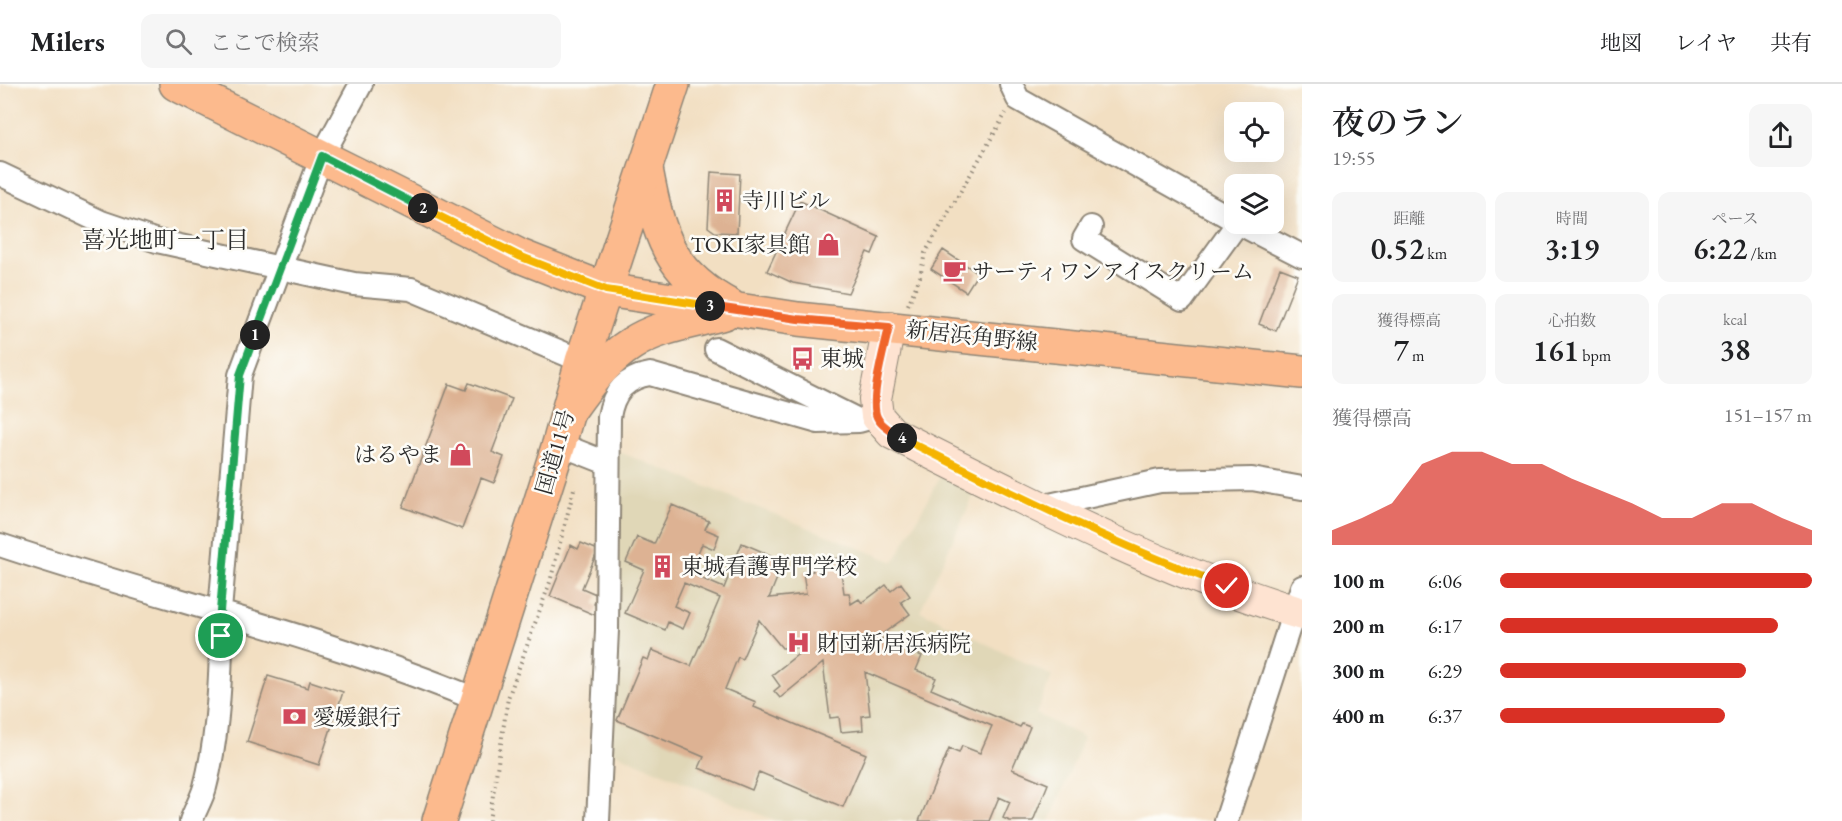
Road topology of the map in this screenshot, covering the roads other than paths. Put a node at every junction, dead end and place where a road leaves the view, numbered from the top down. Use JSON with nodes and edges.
{"nodes":[{"id":1,"x":176,"y":84,"type":"edge"},
{"id":2,"x":361,"y":84,"type":"edge"},
{"id":3,"x":673,"y":84,"type":"edge"},
{"id":4,"x":1014,"y":92,"type":"edge"},
{"id":5,"x":322,"y":156,"type":"junction"},
{"id":6,"x":646,"y":169,"type":"junction"},
{"id":7,"x":0,"y":174,"type":"edge"},
{"id":8,"x":1224,"y":214,"type":"edge"},
{"id":9,"x":1091,"y":228,"type":"dead end"},
{"id":10,"x":1229,"y":234,"type":"edge"},
{"id":11,"x":1260,"y":234,"type":"edge"},
{"id":12,"x":1302,"y":256,"type":"edge"},
{"id":13,"x":279,"y":266,"type":"junction"},
{"id":14,"x":606,"y":290,"type":"junction"},
{"id":15,"x":737,"y":310,"type":"junction"},
{"id":16,"x":896,"y":328,"type":"junction"},
{"id":17,"x":716,"y":349,"type":"dead end"},
{"id":18,"x":582,"y":361,"type":"junction"},
{"id":19,"x":1302,"y":372,"type":"edge"},
{"id":20,"x":567,"y":412,"type":"junction"},
{"id":21,"x":868,"y":418,"type":"junction"},
{"id":22,"x":572,"y":449,"type":"junction"},
{"id":23,"x":607,"y":463,"type":"junction"},
{"id":24,"x":1302,"y":488,"type":"edge"},
{"id":25,"x":1040,"y":507,"type":"junction"},
{"id":26,"x":0,"y":545,"type":"edge"},
{"id":27,"x":1299,"y":604,"type":"edge"},
{"id":28,"x":220,"y":611,"type":"junction"},
{"id":29,"x":478,"y":700,"type":"junction"},
{"id":30,"x":191,"y":821,"type":"edge"},
{"id":31,"x":439,"y":821,"type":"edge"},
{"id":32,"x":598,"y":821,"type":"edge"},
{"id":33,"x":1226,"y":821,"type":"edge"}],
"edges":[{"from":1,"to":5,"type":"main road","name":"新居浜角野線"},
{"from":2,"to":5,"type":"street"},
{"from":3,"to":6,"type":"main road","name":"国道11号"},
{"from":4,"to":8,"type":"street"},
{"from":5,"to":13,"type":"street"},
{"from":5,"to":14,"type":"main road","name":"新居浜角野線"},
{"from":6,"to":14,"type":"main road","name":"国道11号"},
{"from":6,"to":15,"type":"main road"},
{"from":7,"to":13,"type":"street"},
{"from":9,"to":10,"type":"street"},
{"from":11,"to":12,"type":"street"},
{"from":13,"to":18,"type":"street"},
{"from":13,"to":28,"type":"street"},
{"from":14,"to":15,"type":"main road","name":"新居浜角野線"},
{"from":14,"to":18,"type":"main road","name":"国道11号"},
{"from":15,"to":16,"type":"main road","name":"新居浜角野線"},
{"from":15,"to":20,"type":"main road"},
{"from":16,"to":19,"type":"main road","name":"新居浜角野線"},
{"from":16,"to":21,"type":"street"},
{"from":17,"to":21,"type":"street"},
{"from":18,"to":20,"type":"main road","name":"国道11号"},
{"from":20,"to":22,"type":"main road","name":"国道11号"},
{"from":21,"to":23,"type":"street"},
{"from":21,"to":25,"type":"street"},
{"from":22,"to":23,"type":"street"},
{"from":22,"to":29,"type":"main road","name":"国道11号"},
{"from":23,"to":32,"type":"street"},
{"from":24,"to":25,"type":"street"},
{"from":25,"to":27,"type":"street"},
{"from":26,"to":28,"type":"street"},
{"from":27,"to":33,"type":"street"},
{"from":28,"to":29,"type":"street"},
{"from":28,"to":30,"type":"street"},
{"from":29,"to":31,"type":"main road","name":"国道11号"}]}
